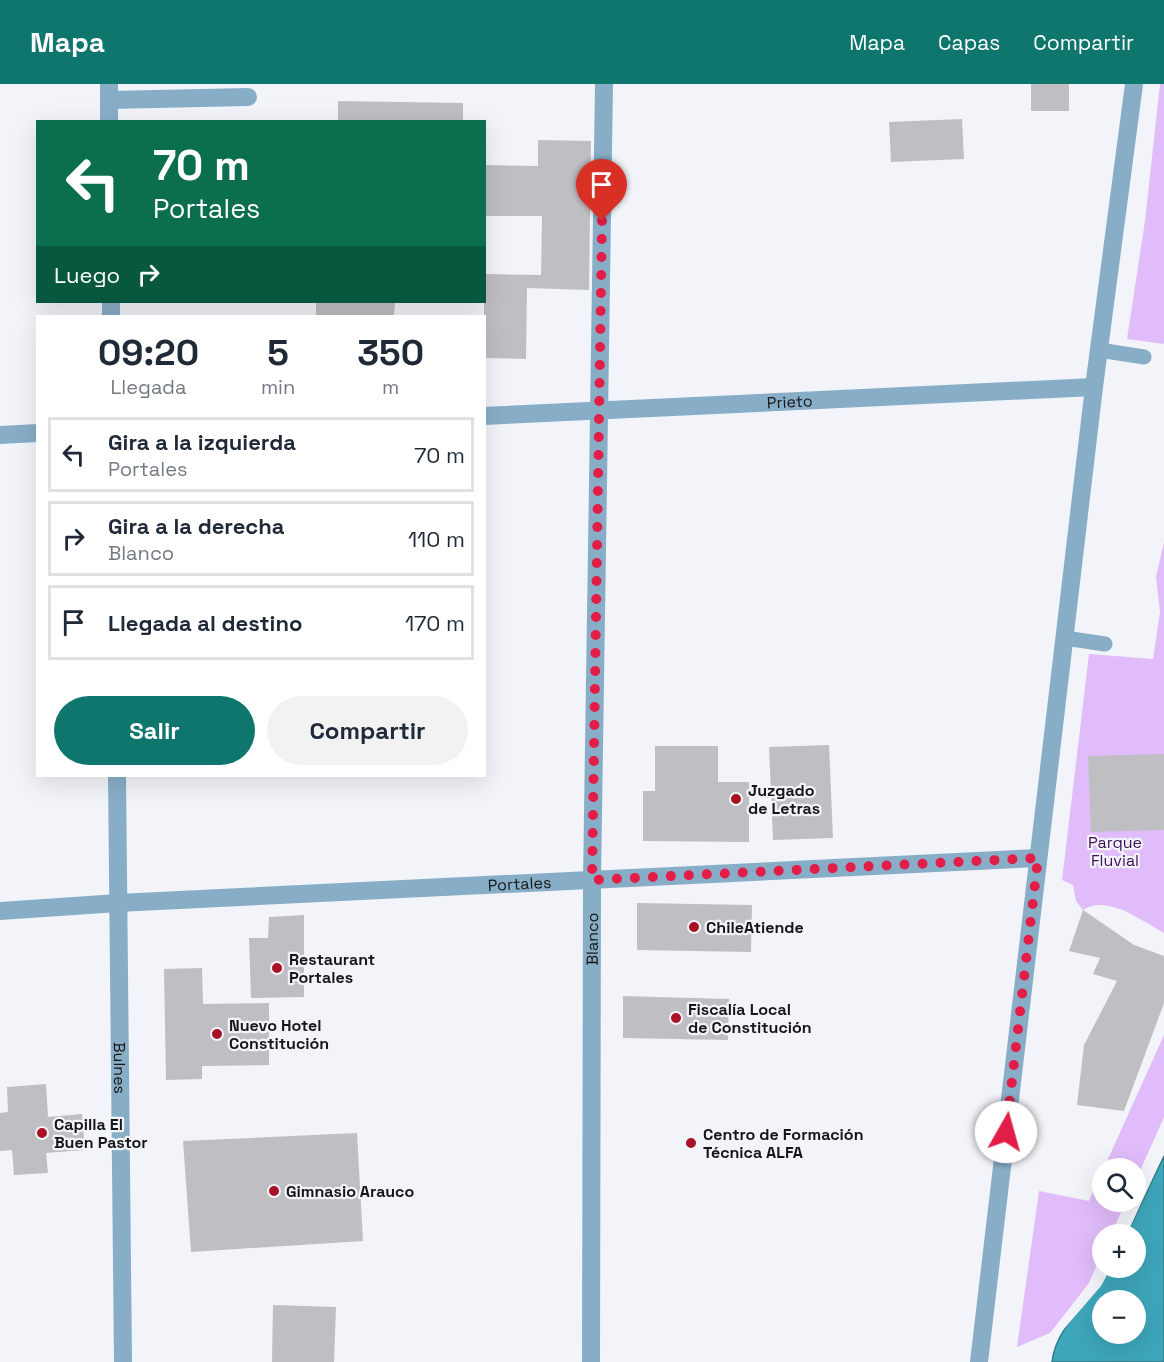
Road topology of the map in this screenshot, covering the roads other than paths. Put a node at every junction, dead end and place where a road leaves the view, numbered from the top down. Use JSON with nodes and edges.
{"nodes":[{"id":1,"x":604,"y":84,"type":"edge"},
{"id":2,"x":1134,"y":84,"type":"edge"},
{"id":3,"x":109,"y":92,"type":"edge"},
{"id":4,"x":248,"y":97,"type":"dead end"},
{"id":5,"x":109,"y":120,"type":"edge"},
{"id":6,"x":1099,"y":350,"type":"junction"},
{"id":7,"x":1144,"y":357,"type":"dead end"},
{"id":8,"x":1094,"y":387,"type":"junction"},
{"id":9,"x":599,"y":411,"type":"junction"},
{"id":10,"x":486,"y":416,"type":"edge"},
{"id":11,"x":36,"y":433,"type":"edge"},
{"id":12,"x":0,"y":435,"type":"edge"},
{"id":13,"x":1065,"y":638,"type":"junction"},
{"id":14,"x":1105,"y":644,"type":"dead end"},
{"id":15,"x":117,"y":777,"type":"edge"},
{"id":16,"x":1038,"y":858,"type":"junction"},
{"id":17,"x":592,"y":880,"type":"junction"},
{"id":18,"x":118,"y":903,"type":"junction"},
{"id":19,"x":0,"y":911,"type":"edge"},
{"id":20,"x":123,"y":1362,"type":"edge"},
{"id":21,"x":591,"y":1362,"type":"edge"},
{"id":22,"x":980,"y":1362,"type":"edge"}],
"edges":[{"from":1,"to":9,"type":"street","name":"Blanco"},
{"from":2,"to":6,"type":"street"},
{"from":3,"to":4,"type":"street"},
{"from":3,"to":5,"type":"street"},
{"from":6,"to":7,"type":"lane"},
{"from":6,"to":8,"type":"street"},
{"from":8,"to":9,"type":"street","name":"Prieto"},
{"from":8,"to":13,"type":"street"},
{"from":9,"to":10,"type":"street","name":"Prieto"},
{"from":9,"to":17,"type":"street","name":"Blanco"},
{"from":11,"to":12,"type":"street"},
{"from":13,"to":14,"type":"lane"},
{"from":13,"to":16,"type":"street"},
{"from":15,"to":18,"type":"street","name":"Bulnes"},
{"from":16,"to":17,"type":"street","name":"Portales"},
{"from":16,"to":22,"type":"street"},
{"from":17,"to":18,"type":"street","name":"Portales"},
{"from":17,"to":21,"type":"street","name":"Blanco"},
{"from":18,"to":19,"type":"street","name":"Portales"},
{"from":18,"to":20,"type":"street","name":"Bulnes"}]}
